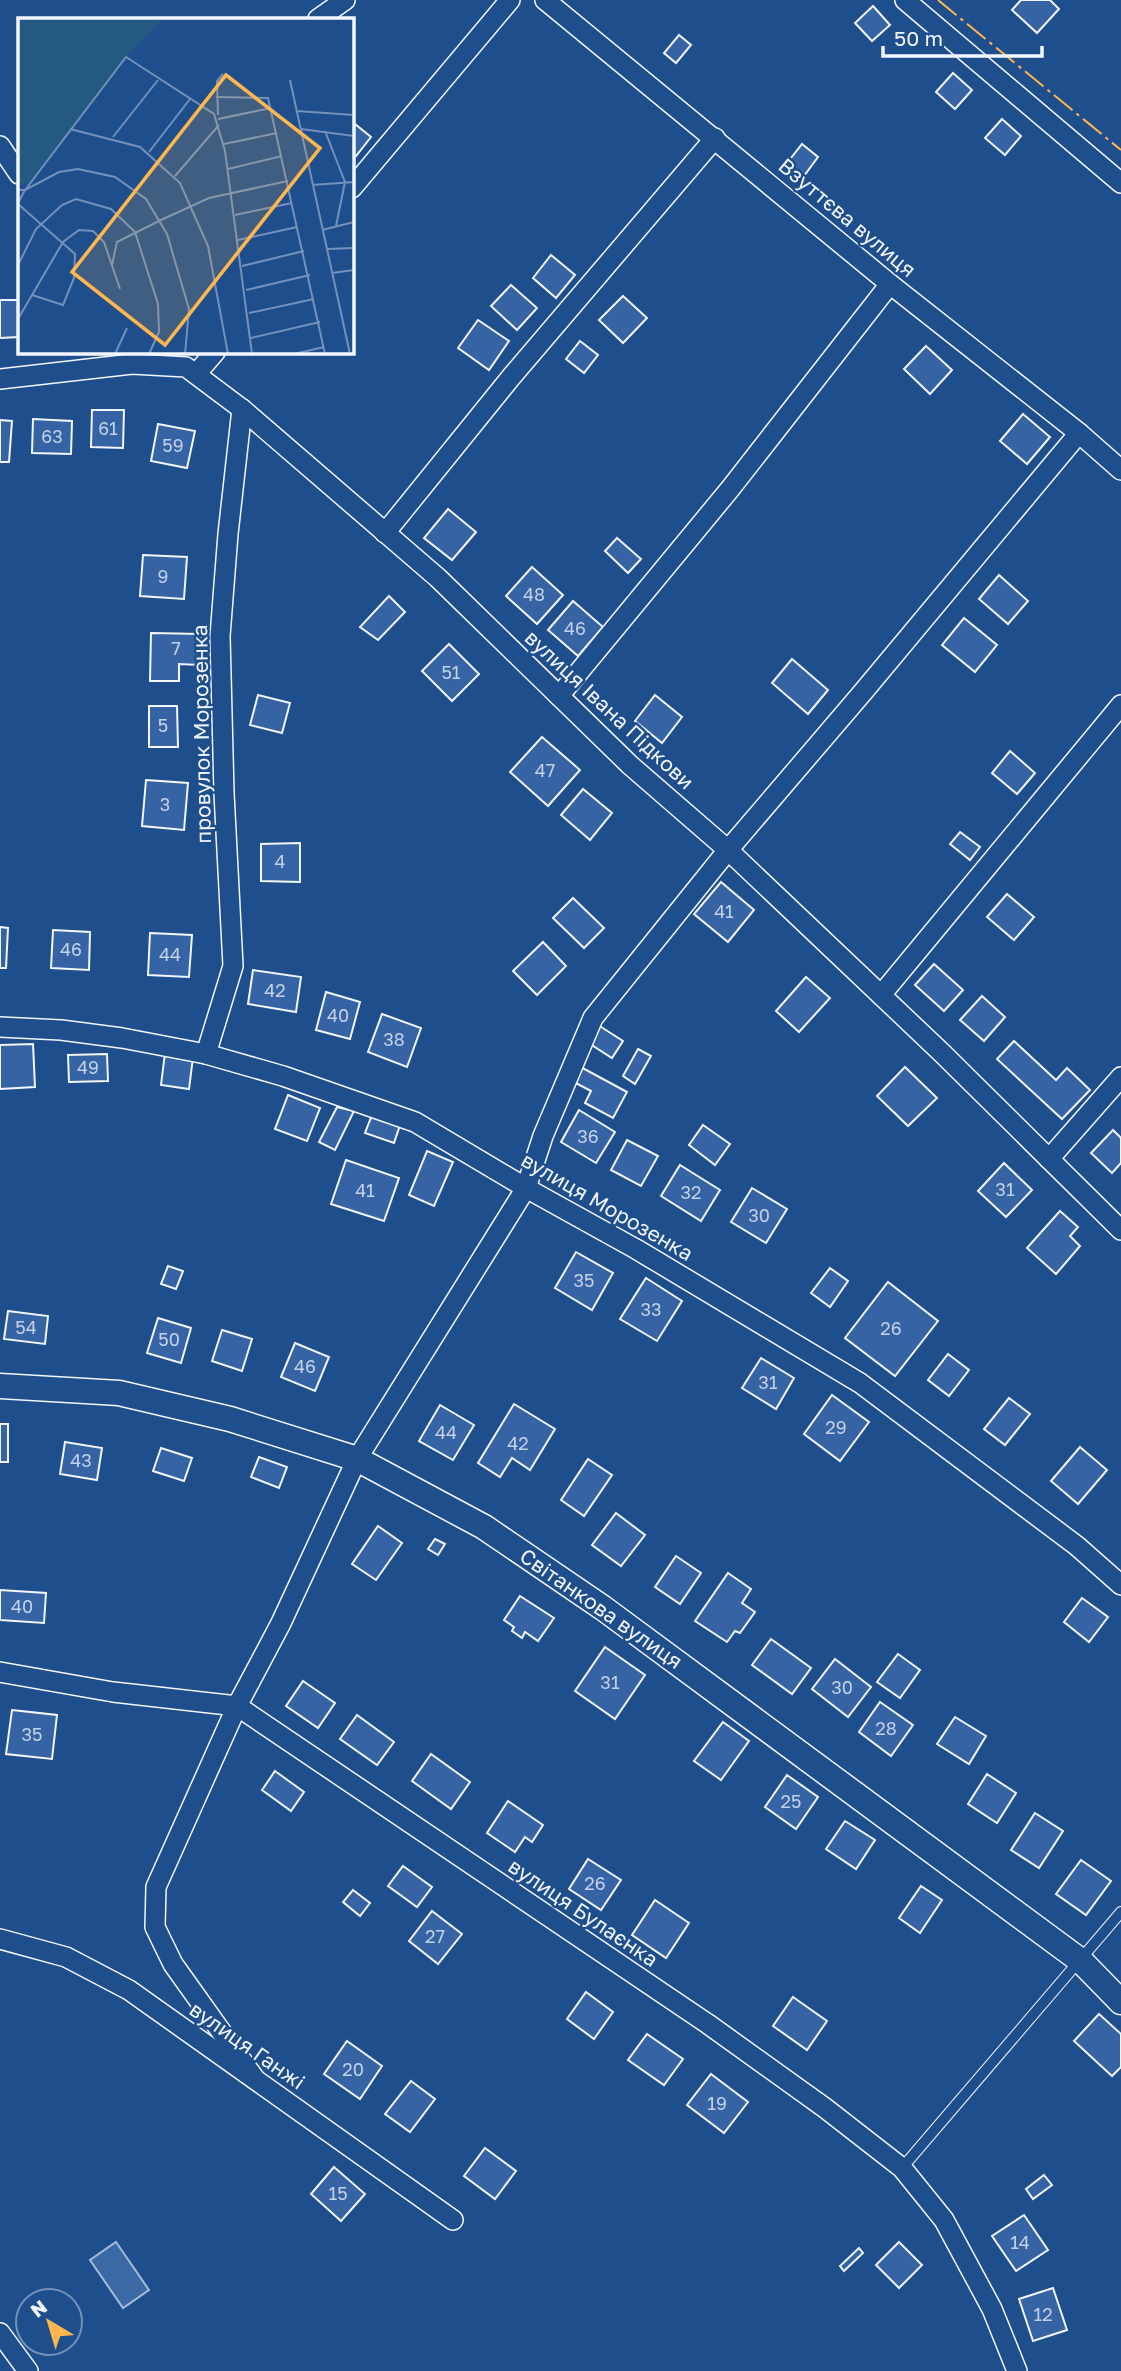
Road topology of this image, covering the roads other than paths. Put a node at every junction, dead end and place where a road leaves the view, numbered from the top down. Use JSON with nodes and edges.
{"nodes":[{"id":1,"x":345,"y":0,"type":"edge"},
{"id":2,"x":510,"y":0,"type":"edge"},
{"id":3,"x":545,"y":0,"type":"edge"},
{"id":4,"x":905,"y":0,"type":"edge"},
{"id":5,"x":319,"y":18,"type":"edge"},
{"id":6,"x":715,"y":138,"type":"junction"},
{"id":7,"x":0,"y":146,"type":"edge"},
{"id":8,"x":18,"y":173,"type":"edge"},
{"id":9,"x":1121,"y":183,"type":"edge"},
{"id":10,"x":354,"y":186,"type":"edge"},
{"id":11,"x":890,"y":284,"type":"junction"},
{"id":12,"x":172,"y":354,"type":"edge"},
{"id":13,"x":212,"y":354,"type":"edge"},
{"id":14,"x":191,"y":370,"type":"junction"},
{"id":15,"x":0,"y":379,"type":"edge"},
{"id":16,"x":242,"y":409,"type":"junction"},
{"id":17,"x":1079,"y":433,"type":"junction"},
{"id":18,"x":1121,"y":470,"type":"edge"},
{"id":19,"x":385,"y":533,"type":"junction"},
{"id":20,"x":559,"y":695,"type":"junction"},
{"id":21,"x":1121,"y":705,"type":"edge"},
{"id":22,"x":727,"y":849,"type":"junction"},
{"id":23,"x":881,"y":995,"type":"junction"},
{"id":24,"x":0,"y":1027,"type":"edge"},
{"id":25,"x":206,"y":1054,"type":"junction"},
{"id":26,"x":1121,"y":1077,"type":"edge"},
{"id":27,"x":1049,"y":1159,"type":"junction"},
{"id":28,"x":526,"y":1188,"type":"junction"},
{"id":29,"x":1121,"y":1230,"type":"edge"},
{"id":30,"x":0,"y":1386,"type":"edge"},
{"id":31,"x":357,"y":1459,"type":"junction"},
{"id":32,"x":1121,"y":1585,"type":"edge"},
{"id":33,"x":0,"y":1672,"type":"edge"},
{"id":34,"x":237,"y":1706,"type":"junction"},
{"id":35,"x":1121,"y":1912,"type":"edge"},
{"id":36,"x":0,"y":1938,"type":"edge"},
{"id":37,"x":1081,"y":1961,"type":"junction"},
{"id":38,"x":1121,"y":2002,"type":"edge"},
{"id":39,"x":255,"y":2079,"type":"junction"},
{"id":40,"x":902,"y":2168,"type":"junction"},
{"id":41,"x":453,"y":2220,"type":"dead end"},
{"id":42,"x":0,"y":2333,"type":"edge"},
{"id":43,"x":29,"y":2371,"type":"edge"},
{"id":44,"x":1017,"y":2371,"type":"edge"}],
"edges":[{"from":1,"to":5,"type":"street"},
{"from":2,"to":10,"type":"street"},
{"from":3,"to":6,"type":"street","name":"Взуттєва вулиця"},
{"from":4,"to":9,"type":"street"},
{"from":6,"to":11,"type":"street","name":"Взуттєва вулиця"},
{"from":6,"to":19,"type":"street"},
{"from":7,"to":8,"type":"street"},
{"from":11,"to":17,"type":"street","name":"Взуттєва вулиця"},
{"from":11,"to":20,"type":"street"},
{"from":12,"to":14,"type":"street","name":"вулиця Івана Підкови"},
{"from":13,"to":14,"type":"street"},
{"from":14,"to":15,"type":"street"},
{"from":14,"to":16,"type":"street","name":"вулиця Івана Підкови"},
{"from":16,"to":19,"type":"street","name":"вулиця Івана Підкови"},
{"from":16,"to":25,"type":"street","name":"провулок Морозенка"},
{"from":17,"to":18,"type":"street","name":"Взуттєва вулиця"},
{"from":17,"to":22,"type":"street"},
{"from":19,"to":20,"type":"street","name":"вулиця Івана Підкови"},
{"from":20,"to":22,"type":"street","name":"вулиця Івана Підкови"},
{"from":21,"to":23,"type":"street"},
{"from":22,"to":23,"type":"street","name":"вулиця Івана Підкови"},
{"from":22,"to":28,"type":"street"},
{"from":23,"to":27,"type":"street","name":"вулиця Івана Підкови"},
{"from":24,"to":25,"type":"street","name":"вулиця Морозенка"},
{"from":25,"to":28,"type":"street","name":"вулиця Морозенка"},
{"from":26,"to":27,"type":"street"},
{"from":27,"to":29,"type":"street","name":"вулиця Івана Підкови"},
{"from":28,"to":31,"type":"street"},
{"from":28,"to":32,"type":"street","name":"вулиця Морозенка"},
{"from":30,"to":31,"type":"street","name":"Світанкова вулиця"},
{"from":31,"to":34,"type":"street"},
{"from":31,"to":37,"type":"street","name":"Світанкова вулиця"},
{"from":33,"to":34,"type":"street","name":"вулиця Булаєнка"},
{"from":34,"to":39,"type":"street"},
{"from":34,"to":40,"type":"street","name":"вулиця Булаєнка"},
{"from":35,"to":37,"type":"lane"},
{"from":36,"to":39,"type":"street","name":"вулиця Ганжі"},
{"from":37,"to":38,"type":"street","name":"Світанкова вулиця"},
{"from":37,"to":40,"type":"lane"},
{"from":39,"to":41,"type":"street","name":"вулиця Ганжі"},
{"from":40,"to":44,"type":"street","name":"вулиця Булаєнка"},
{"from":42,"to":43,"type":"street"}]}
